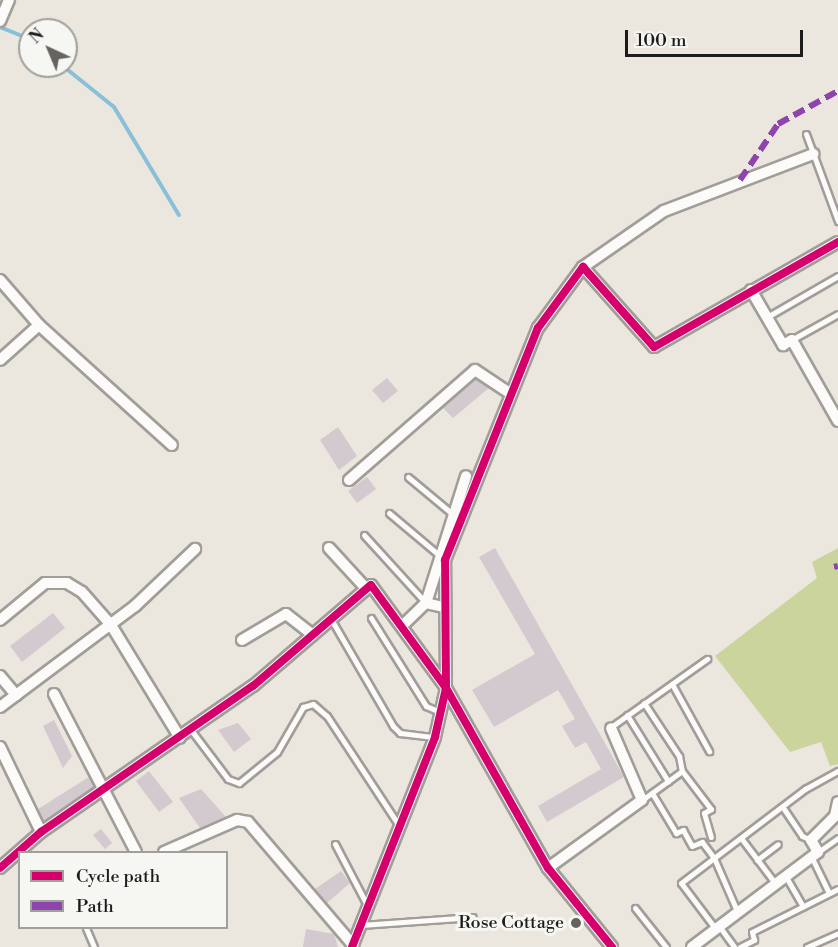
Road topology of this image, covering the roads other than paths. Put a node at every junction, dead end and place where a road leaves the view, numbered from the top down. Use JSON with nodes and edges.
{"nodes":[{"id":1,"x":806,"y":134,"type":"dead end"},
{"id":2,"x":813,"y":154,"type":"junction"},
{"id":3,"x":838,"y":221,"type":"edge"},
{"id":4,"x":838,"y":242,"type":"edge"},
{"id":5,"x":583,"y":267,"type":"junction"},
{"id":6,"x":838,"y":276,"type":"edge"},
{"id":7,"x":0,"y":280,"type":"edge"},
{"id":8,"x":751,"y":290,"type":"junction"},
{"id":9,"x":838,"y":314,"type":"edge"},
{"id":10,"x":767,"y":317,"type":"junction"},
{"id":11,"x":39,"y":325,"type":"junction"},
{"id":12,"x":792,"y":340,"type":"junction"},
{"id":13,"x":0,"y":360,"type":"edge"},
{"id":14,"x":511,"y":394,"type":"junction"},
{"id":15,"x":838,"y":421,"type":"edge"},
{"id":16,"x":172,"y":445,"type":"dead end"},
{"id":17,"x":466,"y":476,"type":"dead end"},
{"id":18,"x":408,"y":477,"type":"dead end"},
{"id":19,"x":349,"y":480,"type":"dead end"},
{"id":20,"x":389,"y":513,"type":"dead end"},
{"id":21,"x":454,"y":516,"type":"junction"},
{"id":22,"x":364,"y":535,"type":"dead end"},
{"id":23,"x":329,"y":548,"type":"dead end"},
{"id":24,"x":195,"y":549,"type":"dead end"},
{"id":25,"x":441,"y":558,"type":"junction"},
{"id":26,"x":364,"y":586,"type":"junction"},
{"id":27,"x":426,"y":603,"type":"junction"},
{"id":28,"x":443,"y":607,"type":"junction"},
{"id":29,"x":330,"y":616,"type":"junction"},
{"id":30,"x":371,"y":618,"type":"dead end"},
{"id":31,"x":0,"y":620,"type":"edge"},
{"id":32,"x":111,"y":625,"type":"junction"},
{"id":33,"x":403,"y":625,"type":"junction"},
{"id":34,"x":313,"y":634,"type":"junction"},
{"id":35,"x":242,"y":640,"type":"dead end"},
{"id":36,"x":707,"y":659,"type":"dead end"},
{"id":37,"x":0,"y":675,"type":"edge"},
{"id":38,"x":672,"y":684,"type":"junction"},
{"id":39,"x":446,"y":688,"type":"junction"},
{"id":40,"x":54,"y":694,"type":"dead end"},
{"id":41,"x":16,"y":695,"type":"junction"},
{"id":42,"x":644,"y":703,"type":"junction"},
{"id":43,"x":0,"y":707,"type":"edge"},
{"id":44,"x":440,"y":712,"type":"junction"},
{"id":45,"x":627,"y":715,"type":"junction"},
{"id":46,"x":611,"y":728,"type":"joint"},
{"id":47,"x":191,"y":730,"type":"junction"},
{"id":48,"x":435,"y":737,"type":"junction"},
{"id":49,"x":180,"y":738,"type":"junction"},
{"id":50,"x":0,"y":747,"type":"edge"},
{"id":51,"x":709,"y":751,"type":"dead end"},
{"id":52,"x":681,"y":771,"type":"junction"},
{"id":53,"x":838,"y":771,"type":"edge"},
{"id":54,"x":668,"y":781,"type":"junction"},
{"id":55,"x":106,"y":788,"type":"junction"},
{"id":56,"x":652,"y":793,"type":"junction"},
{"id":57,"x":642,"y":800,"type":"junction"},
{"id":58,"x":838,"y":802,"type":"edge"},
{"id":59,"x":784,"y":809,"type":"junction"},
{"id":60,"x":401,"y":828,"type":"junction"},
{"id":61,"x":41,"y":832,"type":"junction"},
{"id":62,"x":711,"y":837,"type":"dead end"},
{"id":63,"x":741,"y":838,"type":"junction"},
{"id":64,"x":838,"y":838,"type":"edge"},
{"id":65,"x":812,"y":840,"type":"junction"},
{"id":66,"x":335,"y":844,"type":"dead end"},
{"id":67,"x":778,"y":844,"type":"dead end"},
{"id":68,"x":19,"y":851,"type":"edge"},
{"id":69,"x":135,"y":851,"type":"edge"},
{"id":70,"x":166,"y":851,"type":"edge"},
{"id":71,"x":18,"y":852,"type":"edge"},
{"id":72,"x":814,"y":854,"type":"junction"},
{"id":73,"x":714,"y":858,"type":"junction"},
{"id":74,"x":757,"y":860,"type":"junction"},
{"id":75,"x":548,"y":867,"type":"junction"},
{"id":76,"x":0,"y":868,"type":"edge"},
{"id":77,"x":785,"y":876,"type":"junction"},
{"id":78,"x":775,"y":883,"type":"junction"},
{"id":79,"x":838,"y":889,"type":"edge"},
{"id":80,"x":829,"y":893,"type":"junction"},
{"id":81,"x":367,"y":905,"type":"junction"},
{"id":82,"x":803,"y":906,"type":"junction"},
{"id":83,"x":635,"y":908,"type":"dead end"},
{"id":84,"x":737,"y":911,"type":"junction"},
{"id":85,"x":473,"y":917,"type":"dead end"},
{"id":86,"x":359,"y":925,"type":"junction"},
{"id":87,"x":717,"y":926,"type":"junction"},
{"id":88,"x":87,"y":929,"type":"edge"},
{"id":89,"x":838,"y":933,"type":"edge"},
{"id":90,"x":352,"y":946,"type":"edge"},
{"id":91,"x":810,"y":946,"type":"edge"},
{"id":92,"x":94,"y":947,"type":"edge"},
{"id":93,"x":612,"y":947,"type":"edge"},
{"id":94,"x":666,"y":947,"type":"edge"},
{"id":95,"x":692,"y":947,"type":"edge"},
{"id":96,"x":734,"y":947,"type":"edge"},
{"id":97,"x":740,"y":947,"type":"edge"}],
"edges":[{"from":1,"to":2,"type":"lane"},
{"from":2,"to":3,"type":"lane"},
{"from":2,"to":5,"type":"street"},
{"from":4,"to":8,"type":"street"},
{"from":5,"to":8,"type":"street"},
{"from":5,"to":14,"type":"street"},
{"from":6,"to":10,"type":"lane"},
{"from":7,"to":11,"type":"street"},
{"from":8,"to":10,"type":"street"},
{"from":9,"to":12,"type":"lane"},
{"from":10,"to":12,"type":"street"},
{"from":11,"to":13,"type":"street"},
{"from":11,"to":16,"type":"street"},
{"from":12,"to":15,"type":"street"},
{"from":14,"to":19,"type":"street"},
{"from":14,"to":21,"type":"street"},
{"from":17,"to":21,"type":"street"},
{"from":18,"to":21,"type":"lane"},
{"from":20,"to":25,"type":"lane"},
{"from":21,"to":25,"type":"street"},
{"from":22,"to":27,"type":"lane"},
{"from":23,"to":26,"type":"street"},
{"from":24,"to":32,"type":"street"},
{"from":25,"to":27,"type":"street"},
{"from":25,"to":28,"type":"street"},
{"from":26,"to":29,"type":"street"},
{"from":26,"to":33,"type":"street"},
{"from":27,"to":28,"type":"street"},
{"from":27,"to":33,"type":"street"},
{"from":28,"to":39,"type":"street"},
{"from":29,"to":34,"type":"street"},
{"from":29,"to":48,"type":"lane"},
{"from":30,"to":44,"type":"lane"},
{"from":31,"to":32,"type":"street"},
{"from":32,"to":41,"type":"street"},
{"from":32,"to":49,"type":"street"},
{"from":33,"to":39,"type":"street"},
{"from":34,"to":35,"type":"street"},
{"from":34,"to":47,"type":"street"},
{"from":36,"to":38,"type":"lane"},
{"from":37,"to":41,"type":"street"},
{"from":38,"to":42,"type":"lane"},
{"from":38,"to":51,"type":"lane"},
{"from":39,"to":44,"type":"street"},
{"from":39,"to":75,"type":"street"},
{"from":40,"to":55,"type":"street"},
{"from":41,"to":43,"type":"street"},
{"from":42,"to":45,"type":"lane"},
{"from":42,"to":52,"type":"lane"},
{"from":44,"to":48,"type":"street"},
{"from":45,"to":46,"type":"lane"},
{"from":45,"to":54,"type":"lane"},
{"from":46,"to":57,"type":"street"},
{"from":47,"to":49,"type":"street"},
{"from":47,"to":60,"type":"lane"},
{"from":48,"to":60,"type":"street"},
{"from":49,"to":55,"type":"street"},
{"from":50,"to":61,"type":"street"},
{"from":52,"to":54,"type":"lane"},
{"from":52,"to":62,"type":"lane"},
{"from":53,"to":59,"type":"lane"},
{"from":54,"to":56,"type":"lane"},
{"from":55,"to":61,"type":"street"},
{"from":55,"to":69,"type":"street"},
{"from":56,"to":57,"type":"lane"},
{"from":56,"to":73,"type":"lane"},
{"from":57,"to":75,"type":"street"},
{"from":58,"to":65,"type":"street"},
{"from":59,"to":63,"type":"lane"},
{"from":59,"to":65,"type":"lane"},
{"from":60,"to":81,"type":"street"},
{"from":61,"to":68,"type":"street"},
{"from":63,"to":73,"type":"lane"},
{"from":63,"to":74,"type":"lane"},
{"from":64,"to":72,"type":"lane"},
{"from":65,"to":72,"type":"street"},
{"from":66,"to":81,"type":"lane"},
{"from":67,"to":74,"type":"lane"},
{"from":70,"to":90,"type":"street"},
{"from":71,"to":76,"type":"street"},
{"from":72,"to":77,"type":"street"},
{"from":72,"to":80,"type":"lane"},
{"from":73,"to":84,"type":"lane"},
{"from":73,"to":87,"type":"lane"},
{"from":74,"to":78,"type":"lane"},
{"from":75,"to":93,"type":"street"},
{"from":77,"to":78,"type":"street"},
{"from":77,"to":82,"type":"lane"},
{"from":78,"to":84,"type":"street"},
{"from":79,"to":80,"type":"lane"},
{"from":80,"to":82,"type":"lane"},
{"from":81,"to":86,"type":"street"},
{"from":82,"to":97,"type":"lane"},
{"from":83,"to":94,"type":"lane"},
{"from":84,"to":87,"type":"street"},
{"from":85,"to":86,"type":"lane"},
{"from":86,"to":90,"type":"street"},
{"from":87,"to":95,"type":"street"},
{"from":87,"to":96,"type":"lane"},
{"from":88,"to":92,"type":"lane"},
{"from":89,"to":91,"type":"lane"}]}
